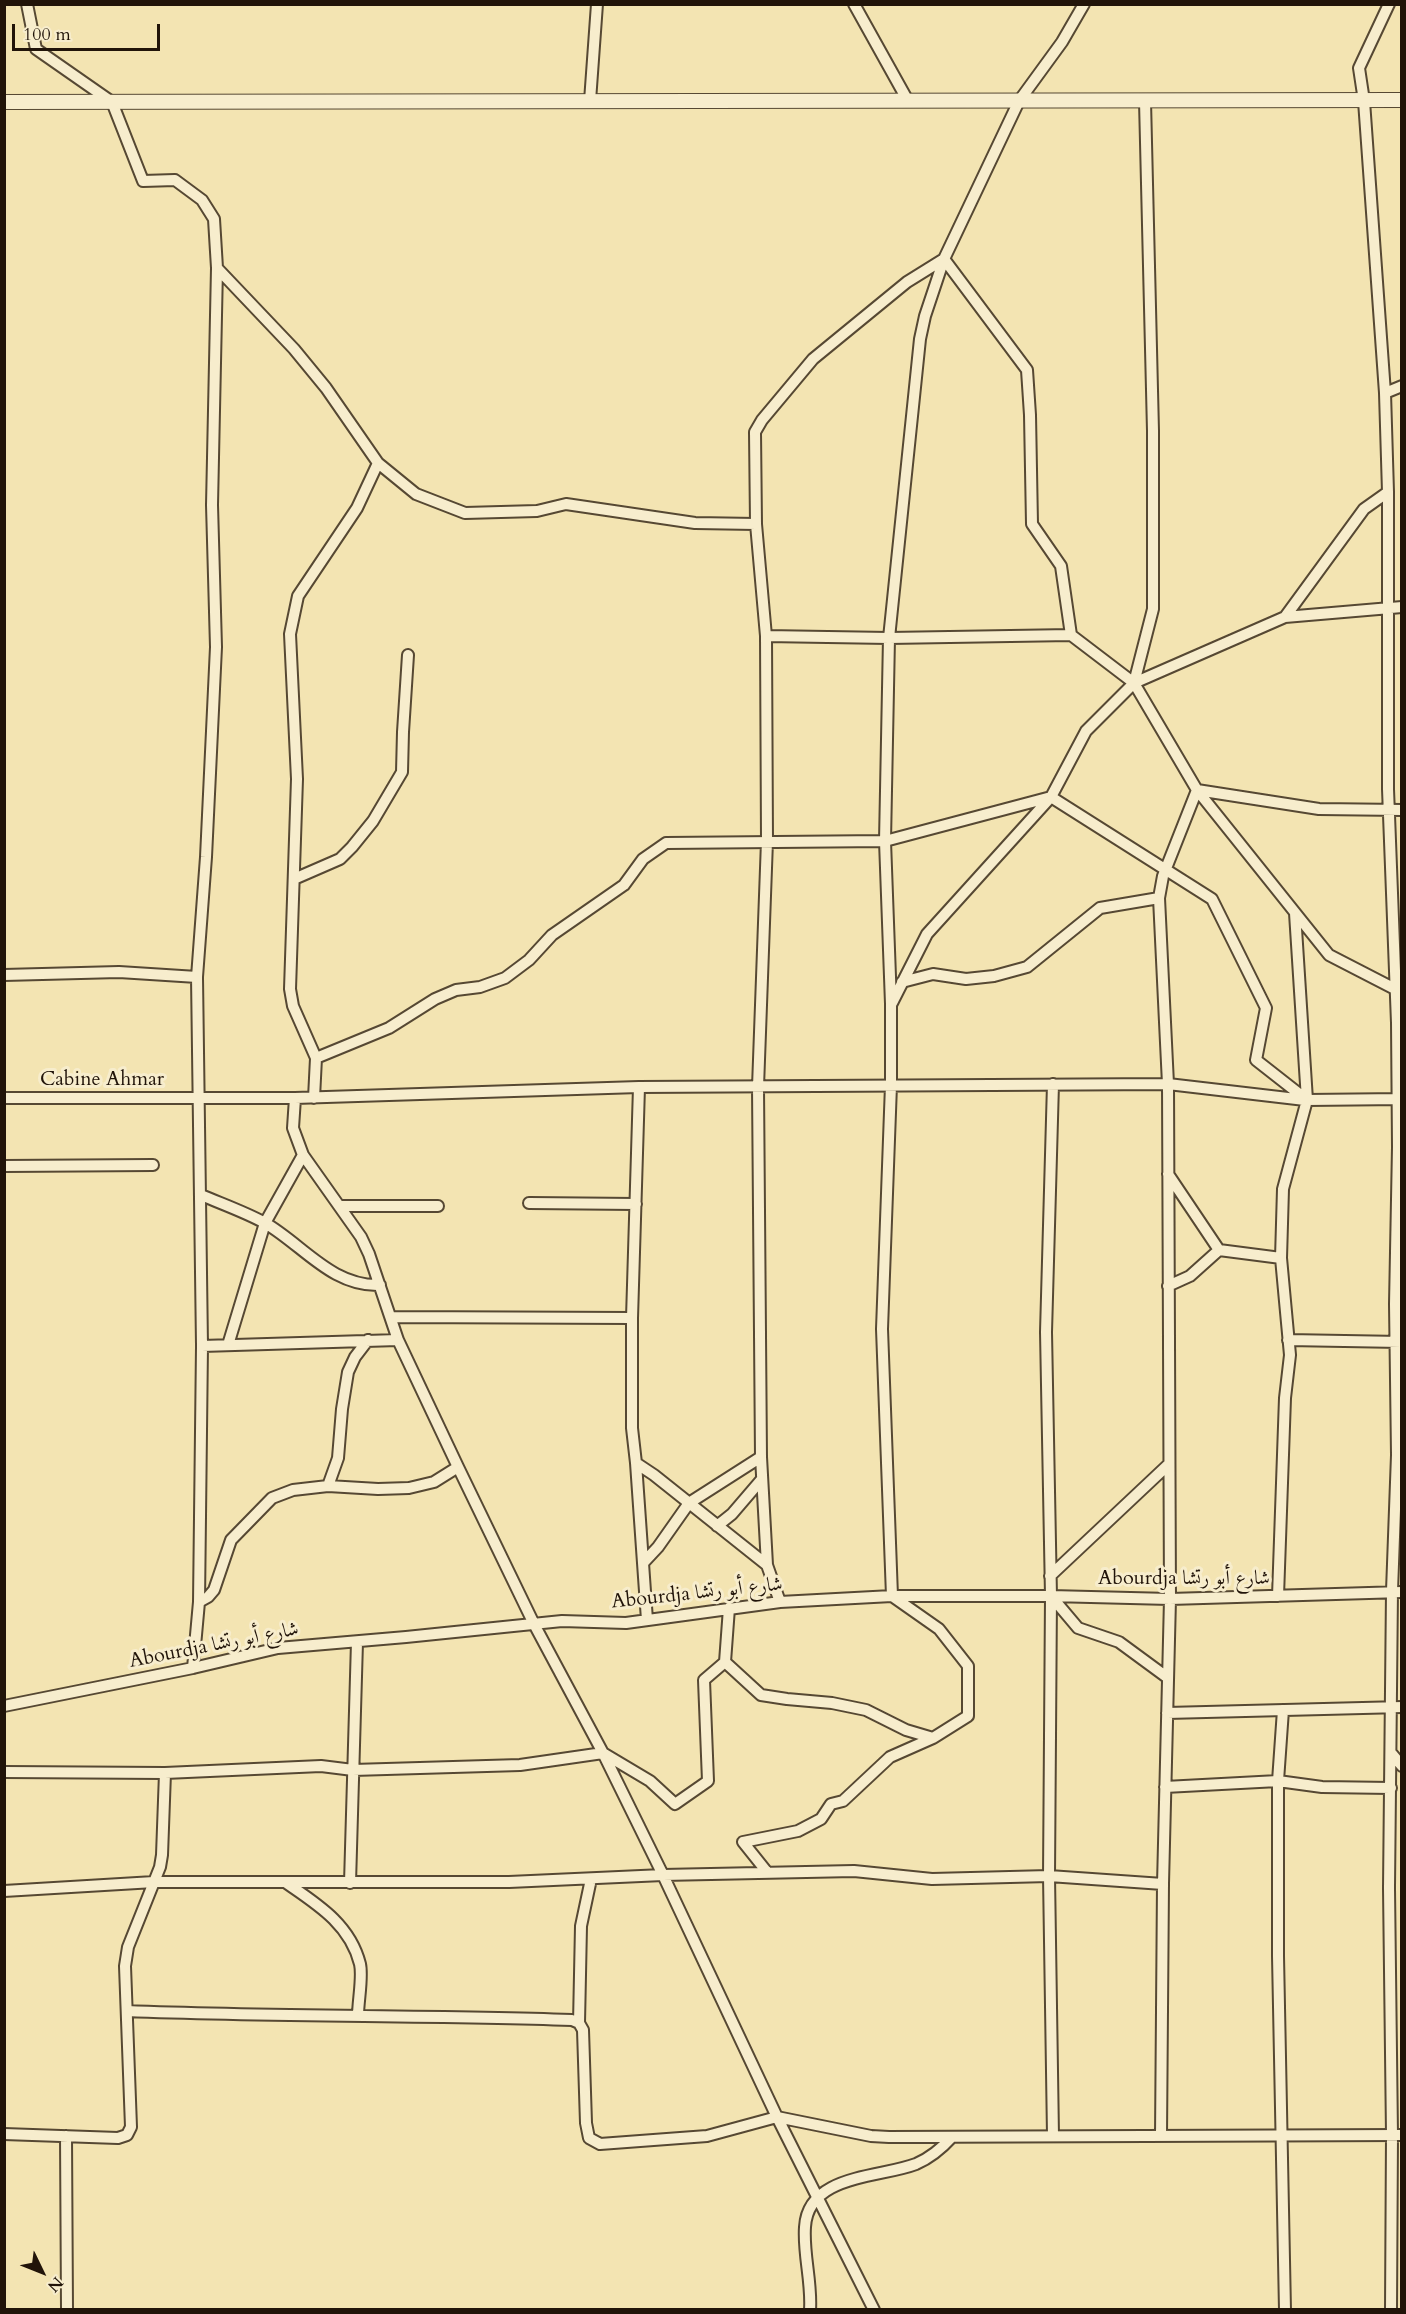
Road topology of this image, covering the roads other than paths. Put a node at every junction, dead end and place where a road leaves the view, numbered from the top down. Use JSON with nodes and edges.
{"nodes":[{"id":1,"x":27,"y":4,"type":"edge"},
{"id":2,"x":597,"y":4,"type":"edge"},
{"id":3,"x":854,"y":4,"type":"edge"},
{"id":4,"x":1084,"y":4,"type":"edge"},
{"id":5,"x":1389,"y":4,"type":"edge"},
{"id":6,"x":1364,"y":100,"type":"junction"},
{"id":7,"x":1401,"y":100,"type":"edge"},
{"id":8,"x":908,"y":101,"type":"junction"},
{"id":9,"x":1018,"y":101,"type":"junction"},
{"id":10,"x":1145,"y":101,"type":"junction"},
{"id":11,"x":4,"y":102,"type":"edge"},
{"id":12,"x":112,"y":102,"type":"junction"},
{"id":13,"x":590,"y":102,"type":"junction"},
{"id":14,"x":944,"y":259,"type":"junction"},
{"id":15,"x":217,"y":268,"type":"junction"},
{"id":16,"x":1401,"y":386,"type":"edge"},
{"id":17,"x":1384,"y":393,"type":"junction"},
{"id":18,"x":378,"y":463,"type":"junction"},
{"id":19,"x":1388,"y":492,"type":"junction"},
{"id":20,"x":756,"y":524,"type":"junction"},
{"id":21,"x":1388,"y":607,"type":"junction"},
{"id":22,"x":1401,"y":607,"type":"edge"},
{"id":23,"x":1285,"y":617,"type":"junction"},
{"id":24,"x":1071,"y":635,"type":"junction"},
{"id":25,"x":766,"y":636,"type":"junction"},
{"id":26,"x":889,"y":638,"type":"junction"},
{"id":27,"x":408,"y":655,"type":"dead end"},
{"id":28,"x":1134,"y":683,"type":"junction"},
{"id":29,"x":1197,"y":790,"type":"junction"},
{"id":30,"x":1051,"y":797,"type":"junction"},
{"id":31,"x":1401,"y":800,"type":"edge"},
{"id":32,"x":1389,"y":810,"type":"junction"},
{"id":33,"x":1401,"y":810,"type":"edge"},
{"id":34,"x":767,"y":841,"type":"junction"},
{"id":35,"x":885,"y":841,"type":"junction"},
{"id":36,"x":1166,"y":870,"type":"junction"},
{"id":37,"x":294,"y":879,"type":"junction"},
{"id":38,"x":1159,"y":898,"type":"junction"},
{"id":39,"x":1294,"y":913,"type":"junction"},
{"id":40,"x":4,"y":975,"type":"edge"},
{"id":41,"x":197,"y":977,"type":"junction"},
{"id":42,"x":902,"y":982,"type":"junction"},
{"id":43,"x":1398,"y":990,"type":"edge"},
{"id":44,"x":891,"y":1004,"type":"junction"},
{"id":45,"x":316,"y":1058,"type":"junction"},
{"id":46,"x":1053,"y":1084,"type":"junction"},
{"id":47,"x":1168,"y":1084,"type":"junction"},
{"id":48,"x":891,"y":1085,"type":"junction"},
{"id":49,"x":639,"y":1087,"type":"junction"},
{"id":50,"x":758,"y":1087,"type":"junction"},
{"id":51,"x":4,"y":1098,"type":"edge"},
{"id":52,"x":199,"y":1098,"type":"junction"},
{"id":53,"x":294,"y":1098,"type":"junction"},
{"id":54,"x":314,"y":1098,"type":"junction"},
{"id":55,"x":1400,"y":1099,"type":"edge"},
{"id":56,"x":1307,"y":1100,"type":"junction"},
{"id":57,"x":303,"y":1155,"type":"junction"},
{"id":58,"x":153,"y":1165,"type":"dead end"},
{"id":59,"x":4,"y":1166,"type":"edge"},
{"id":60,"x":1168,"y":1174,"type":"junction"},
{"id":61,"x":201,"y":1195,"type":"junction"},
{"id":62,"x":529,"y":1203,"type":"dead end"},
{"id":63,"x":636,"y":1204,"type":"junction"},
{"id":64,"x":340,"y":1206,"type":"junction"},
{"id":65,"x":438,"y":1206,"type":"dead end"},
{"id":66,"x":265,"y":1223,"type":"junction"},
{"id":67,"x":1219,"y":1250,"type":"junction"},
{"id":68,"x":1281,"y":1258,"type":"junction"},
{"id":69,"x":380,"y":1285,"type":"junction"},
{"id":70,"x":1168,"y":1286,"type":"junction"},
{"id":71,"x":392,"y":1317,"type":"junction"},
{"id":72,"x":632,"y":1318,"type":"junction"},
{"id":73,"x":368,"y":1340,"type":"junction"},
{"id":74,"x":398,"y":1340,"type":"junction"},
{"id":75,"x":1288,"y":1340,"type":"junction"},
{"id":76,"x":1399,"y":1342,"type":"edge"},
{"id":77,"x":228,"y":1345,"type":"junction"},
{"id":78,"x":202,"y":1346,"type":"junction"},
{"id":79,"x":1399,"y":1455,"type":"edge"},
{"id":80,"x":761,"y":1457,"type":"junction"},
{"id":81,"x":636,"y":1463,"type":"junction"},
{"id":82,"x":1169,"y":1464,"type":"junction"},
{"id":83,"x":458,"y":1467,"type":"junction"},
{"id":84,"x":762,"y":1479,"type":"junction"},
{"id":85,"x":328,"y":1486,"type":"junction"},
{"id":86,"x":689,"y":1503,"type":"junction"},
{"id":87,"x":717,"y":1526,"type":"junction"},
{"id":88,"x":644,"y":1562,"type":"junction"},
{"id":89,"x":767,"y":1565,"type":"junction"},
{"id":90,"x":1050,"y":1576,"type":"junction"},
{"id":91,"x":1396,"y":1592,"type":"edge"},
{"id":92,"x":892,"y":1596,"type":"junction"},
{"id":93,"x":1051,"y":1596,"type":"junction"},
{"id":94,"x":1278,"y":1596,"type":"junction"},
{"id":95,"x":1170,"y":1599,"type":"junction"},
{"id":96,"x":199,"y":1602,"type":"junction"},
{"id":97,"x":780,"y":1602,"type":"junction"},
{"id":98,"x":729,"y":1608,"type":"junction"},
{"id":99,"x":647,"y":1620,"type":"junction"},
{"id":100,"x":534,"y":1624,"type":"junction"},
{"id":101,"x":357,"y":1642,"type":"junction"},
{"id":102,"x":725,"y":1662,"type":"junction"},
{"id":103,"x":193,"y":1668,"type":"junction"},
{"id":104,"x":1168,"y":1678,"type":"junction"},
{"id":105,"x":4,"y":1706,"type":"edge"},
{"id":106,"x":1397,"y":1707,"type":"edge"},
{"id":107,"x":1282,"y":1710,"type":"junction"},
{"id":108,"x":1167,"y":1713,"type":"junction"},
{"id":109,"x":933,"y":1738,"type":"junction"},
{"id":110,"x":603,"y":1753,"type":"junction"},
{"id":111,"x":1392,"y":1754,"type":"junction"},
{"id":112,"x":1401,"y":1766,"type":"edge"},
{"id":113,"x":353,"y":1770,"type":"junction"},
{"id":114,"x":4,"y":1772,"type":"edge"},
{"id":115,"x":165,"y":1773,"type":"junction"},
{"id":116,"x":1278,"y":1781,"type":"junction"},
{"id":117,"x":1165,"y":1787,"type":"junction"},
{"id":118,"x":1391,"y":1788,"type":"junction"},
{"id":119,"x":767,"y":1872,"type":"junction"},
{"id":120,"x":663,"y":1875,"type":"junction"},
{"id":121,"x":1049,"y":1876,"type":"junction"},
{"id":122,"x":591,"y":1879,"type":"junction"},
{"id":123,"x":154,"y":1882,"type":"junction"},
{"id":124,"x":285,"y":1882,"type":"junction"},
{"id":125,"x":350,"y":1883,"type":"junction"},
{"id":126,"x":1162,"y":1884,"type":"junction"},
{"id":127,"x":4,"y":1891,"type":"edge"},
{"id":128,"x":127,"y":2011,"type":"junction"},
{"id":129,"x":358,"y":2016,"type":"junction"},
{"id":130,"x":579,"y":2023,"type":"junction"},
{"id":131,"x":777,"y":2117,"type":"junction"},
{"id":132,"x":4,"y":2134,"type":"edge"},
{"id":133,"x":1280,"y":2135,"type":"junction"},
{"id":134,"x":1397,"y":2135,"type":"edge"},
{"id":135,"x":66,"y":2136,"type":"junction"},
{"id":136,"x":1053,"y":2136,"type":"junction"},
{"id":137,"x":1161,"y":2136,"type":"junction"},
{"id":138,"x":952,"y":2137,"type":"junction"},
{"id":139,"x":818,"y":2199,"type":"junction"},
{"id":140,"x":67,"y":2310,"type":"edge"},
{"id":141,"x":810,"y":2310,"type":"edge"},
{"id":142,"x":874,"y":2310,"type":"edge"},
{"id":143,"x":1285,"y":2310,"type":"edge"},
{"id":144,"x":1391,"y":2310,"type":"edge"}],
"edges":[{"from":1,"to":12,"type":"street"},
{"from":2,"to":13,"type":"street"},
{"from":3,"to":8,"type":"street"},
{"from":4,"to":9,"type":"street"},
{"from":5,"to":6,"type":"street"},
{"from":6,"to":7,"type":"street"},
{"from":6,"to":10,"type":"street"},
{"from":6,"to":17,"type":"street"},
{"from":8,"to":9,"type":"street"},
{"from":8,"to":13,"type":"street"},
{"from":9,"to":10,"type":"street"},
{"from":9,"to":14,"type":"street"},
{"from":10,"to":28,"type":"street"},
{"from":11,"to":12,"type":"street"},
{"from":12,"to":13,"type":"street"},
{"from":12,"to":15,"type":"street"},
{"from":14,"to":20,"type":"street"},
{"from":14,"to":24,"type":"street"},
{"from":14,"to":26,"type":"street"},
{"from":15,"to":18,"type":"street"},
{"from":15,"to":41,"type":"street"},
{"from":16,"to":17,"type":"street"},
{"from":17,"to":19,"type":"street"},
{"from":18,"to":20,"type":"street"},
{"from":18,"to":37,"type":"street"},
{"from":19,"to":21,"type":"street"},
{"from":19,"to":23,"type":"street"},
{"from":20,"to":25,"type":"street"},
{"from":21,"to":22,"type":"street"},
{"from":21,"to":23,"type":"street"},
{"from":21,"to":32,"type":"street"},
{"from":23,"to":28,"type":"street"},
{"from":24,"to":26,"type":"street"},
{"from":24,"to":28,"type":"street"},
{"from":25,"to":26,"type":"street"},
{"from":25,"to":34,"type":"street"},
{"from":26,"to":35,"type":"street"},
{"from":27,"to":37,"type":"street"},
{"from":28,"to":29,"type":"street"},
{"from":28,"to":30,"type":"street"},
{"from":29,"to":32,"type":"street"},
{"from":29,"to":36,"type":"street"},
{"from":29,"to":39,"type":"street"},
{"from":30,"to":35,"type":"street"},
{"from":30,"to":36,"type":"street"},
{"from":30,"to":42,"type":"street"},
{"from":31,"to":32,"type":"street"},
{"from":32,"to":33,"type":"street"},
{"from":32,"to":43,"type":"street"},
{"from":34,"to":35,"type":"street"},
{"from":34,"to":45,"type":"street"},
{"from":34,"to":50,"type":"street"},
{"from":35,"to":44,"type":"street"},
{"from":36,"to":38,"type":"street"},
{"from":36,"to":56,"type":"street"},
{"from":37,"to":45,"type":"street"},
{"from":38,"to":42,"type":"street"},
{"from":38,"to":47,"type":"street"},
{"from":39,"to":43,"type":"street"},
{"from":39,"to":56,"type":"street"},
{"from":40,"to":41,"type":"street"},
{"from":41,"to":52,"type":"street"},
{"from":42,"to":44,"type":"street"},
{"from":43,"to":55,"type":"street"},
{"from":44,"to":48,"type":"street"},
{"from":45,"to":54,"type":"street"},
{"from":46,"to":47,"type":"street","name":"Cabine Ahmar"},
{"from":46,"to":48,"type":"street","name":"Cabine Ahmar"},
{"from":46,"to":90,"type":"street"},
{"from":47,"to":56,"type":"street","name":"Cabine Ahmar"},
{"from":47,"to":60,"type":"street"},
{"from":48,"to":50,"type":"street","name":"Cabine Ahmar"},
{"from":48,"to":92,"type":"street"},
{"from":49,"to":50,"type":"street","name":"Cabine Ahmar"},
{"from":49,"to":54,"type":"street","name":"Cabine Ahmar"},
{"from":49,"to":63,"type":"street"},
{"from":50,"to":80,"type":"street"},
{"from":51,"to":52,"type":"street","name":"Cabine Ahmar"},
{"from":52,"to":53,"type":"street","name":"Cabine Ahmar"},
{"from":52,"to":61,"type":"street"},
{"from":53,"to":54,"type":"street","name":"Cabine Ahmar"},
{"from":53,"to":57,"type":"street"},
{"from":55,"to":56,"type":"street","name":"Cabine Ahmar"},
{"from":55,"to":76,"type":"street"},
{"from":56,"to":68,"type":"street"},
{"from":57,"to":64,"type":"street"},
{"from":57,"to":66,"type":"street"},
{"from":58,"to":59,"type":"street"},
{"from":60,"to":67,"type":"street"},
{"from":60,"to":70,"type":"street"},
{"from":61,"to":66,"type":"street"},
{"from":61,"to":78,"type":"street"},
{"from":62,"to":63,"type":"street"},
{"from":63,"to":72,"type":"street"},
{"from":64,"to":65,"type":"street"},
{"from":64,"to":69,"type":"street"},
{"from":66,"to":69,"type":"street"},
{"from":66,"to":77,"type":"street"},
{"from":67,"to":68,"type":"street"},
{"from":67,"to":70,"type":"street"},
{"from":68,"to":75,"type":"street"},
{"from":69,"to":71,"type":"street"},
{"from":70,"to":82,"type":"street"},
{"from":71,"to":72,"type":"street"},
{"from":71,"to":74,"type":"street"},
{"from":72,"to":81,"type":"street"},
{"from":73,"to":74,"type":"street"},
{"from":73,"to":77,"type":"street"},
{"from":73,"to":85,"type":"street"},
{"from":74,"to":83,"type":"street"},
{"from":75,"to":76,"type":"street"},
{"from":75,"to":94,"type":"street"},
{"from":76,"to":79,"type":"street"},
{"from":77,"to":78,"type":"street"},
{"from":78,"to":96,"type":"street"},
{"from":79,"to":91,"type":"street"},
{"from":80,"to":84,"type":"street"},
{"from":80,"to":86,"type":"street"},
{"from":81,"to":86,"type":"street"},
{"from":81,"to":88,"type":"street"},
{"from":82,"to":90,"type":"street"},
{"from":82,"to":95,"type":"street"},
{"from":83,"to":85,"type":"street"},
{"from":83,"to":100,"type":"street"},
{"from":84,"to":87,"type":"street"},
{"from":84,"to":89,"type":"street"},
{"from":85,"to":96,"type":"street"},
{"from":86,"to":87,"type":"street"},
{"from":86,"to":88,"type":"street"},
{"from":87,"to":89,"type":"street"},
{"from":88,"to":99,"type":"street"},
{"from":89,"to":97,"type":"street"},
{"from":90,"to":93,"type":"street"},
{"from":91,"to":94,"type":"street","name":"Abourdja شارع أبو رتشا"},
{"from":91,"to":106,"type":"street"},
{"from":92,"to":93,"type":"street","name":"Abourdja شارع أبو رتشا"},
{"from":92,"to":97,"type":"street","name":"Abourdja شارع أبو رتشا"},
{"from":92,"to":109,"type":"street"},
{"from":93,"to":95,"type":"street","name":"Abourdja شارع أبو رتشا"},
{"from":93,"to":104,"type":"street"},
{"from":93,"to":121,"type":"street"},
{"from":94,"to":95,"type":"street","name":"Abourdja شارع أبو رتشا"},
{"from":95,"to":104,"type":"street"},
{"from":96,"to":103,"type":"street"},
{"from":97,"to":98,"type":"street","name":"Abourdja شارع أبو رتشا"},
{"from":98,"to":99,"type":"street","name":"Abourdja شارع أبو رتشا"},
{"from":98,"to":102,"type":"street"},
{"from":99,"to":100,"type":"street","name":"Abourdja شارع أبو رتشا"},
{"from":100,"to":101,"type":"street","name":"Abourdja شارع أبو رتشا"},
{"from":100,"to":110,"type":"street"},
{"from":101,"to":103,"type":"street","name":"Abourdja شارع أبو رتشا"},
{"from":101,"to":113,"type":"street"},
{"from":102,"to":109,"type":"street"},
{"from":102,"to":110,"type":"street"},
{"from":103,"to":105,"type":"street","name":"Abourdja شارع أبو رتشا"},
{"from":104,"to":108,"type":"street"},
{"from":106,"to":107,"type":"street"},
{"from":106,"to":111,"type":"street"},
{"from":107,"to":108,"type":"street"},
{"from":107,"to":116,"type":"street"},
{"from":108,"to":117,"type":"street"},
{"from":109,"to":119,"type":"street"},
{"from":110,"to":113,"type":"street"},
{"from":110,"to":120,"type":"street"},
{"from":111,"to":112,"type":"street"},
{"from":111,"to":118,"type":"street"},
{"from":113,"to":115,"type":"street"},
{"from":113,"to":125,"type":"street"},
{"from":114,"to":115,"type":"street"},
{"from":115,"to":123,"type":"street"},
{"from":116,"to":117,"type":"street"},
{"from":116,"to":118,"type":"street"},
{"from":116,"to":133,"type":"street"},
{"from":117,"to":126,"type":"street"},
{"from":118,"to":134,"type":"street"},
{"from":119,"to":120,"type":"street"},
{"from":119,"to":121,"type":"street"},
{"from":120,"to":122,"type":"street"},
{"from":120,"to":131,"type":"street"},
{"from":121,"to":126,"type":"street"},
{"from":121,"to":136,"type":"street"},
{"from":122,"to":125,"type":"street"},
{"from":122,"to":130,"type":"street"},
{"from":123,"to":124,"type":"street"},
{"from":123,"to":127,"type":"street"},
{"from":123,"to":128,"type":"street"},
{"from":124,"to":125,"type":"street"},
{"from":124,"to":129,"type":"street"},
{"from":126,"to":137,"type":"street"},
{"from":128,"to":129,"type":"street"},
{"from":128,"to":135,"type":"street"},
{"from":129,"to":130,"type":"street"},
{"from":130,"to":131,"type":"street"},
{"from":131,"to":138,"type":"street"},
{"from":131,"to":139,"type":"street"},
{"from":132,"to":135,"type":"street"},
{"from":133,"to":134,"type":"street"},
{"from":133,"to":137,"type":"street"},
{"from":133,"to":143,"type":"street"},
{"from":134,"to":144,"type":"street"},
{"from":135,"to":140,"type":"street"},
{"from":136,"to":137,"type":"street"},
{"from":136,"to":138,"type":"street"},
{"from":138,"to":139,"type":"street"},
{"from":139,"to":141,"type":"street"},
{"from":139,"to":142,"type":"street"}]}
